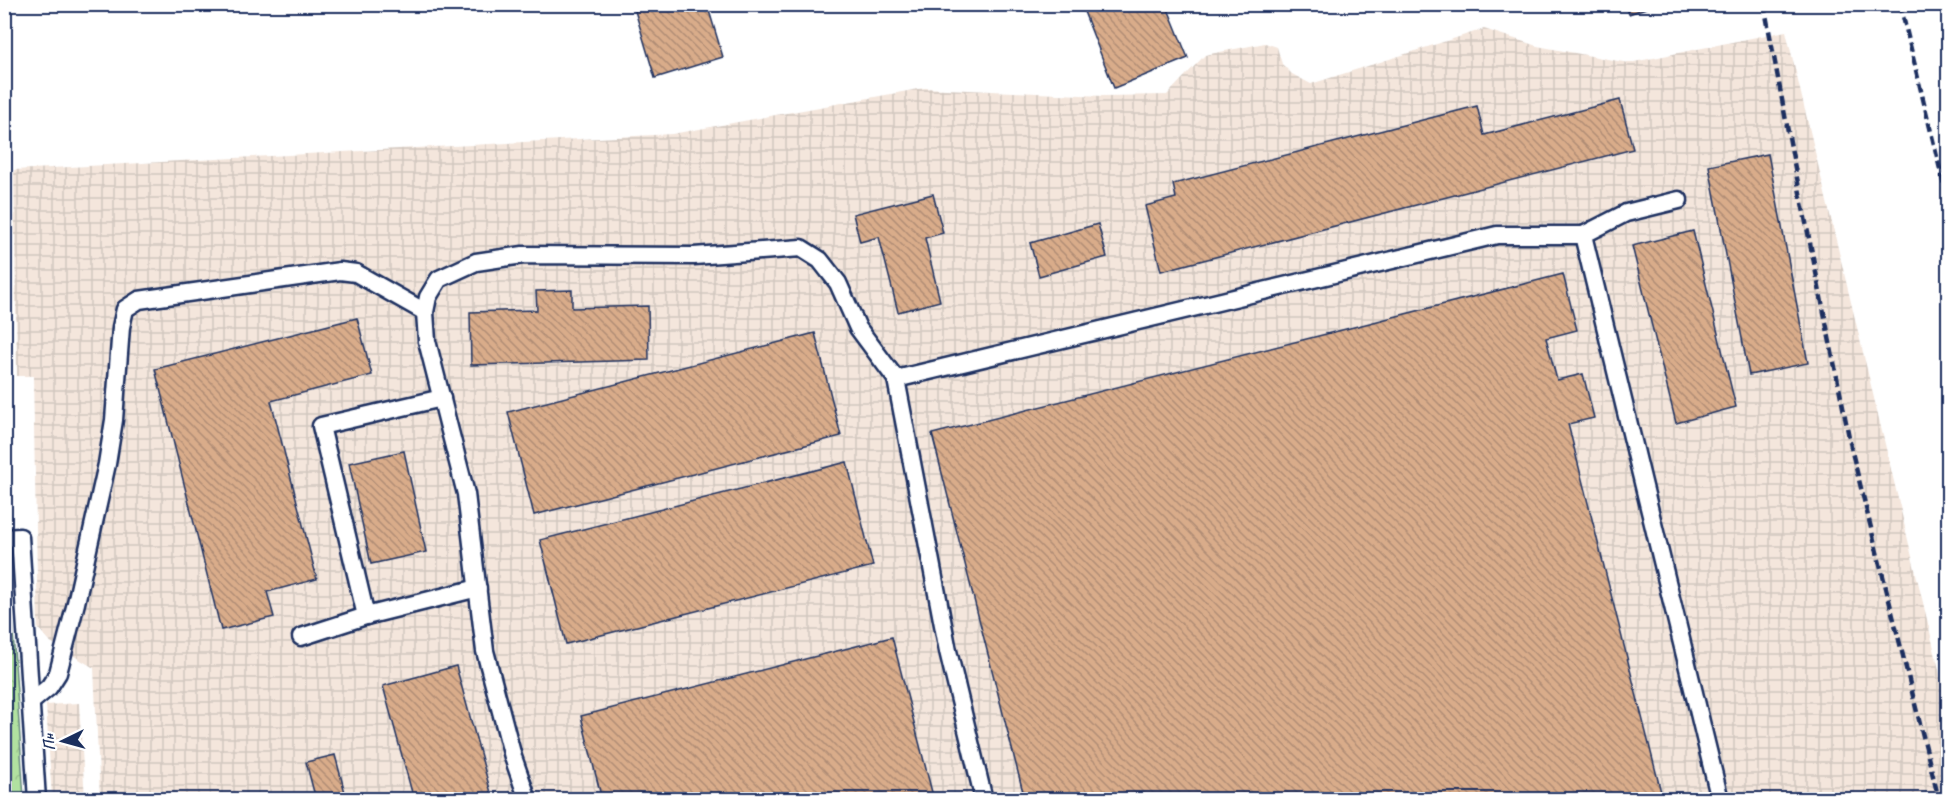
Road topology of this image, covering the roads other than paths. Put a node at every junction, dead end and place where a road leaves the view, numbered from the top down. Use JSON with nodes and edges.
{"nodes":[{"id":1,"x":1679,"y":200,"type":"dead end"},
{"id":2,"x":1583,"y":235,"type":"junction"},
{"id":3,"x":425,"y":312,"type":"junction"},
{"id":4,"x":896,"y":379,"type":"junction"},
{"id":5,"x":442,"y":398,"type":"junction"},
{"id":6,"x":4,"y":538,"type":"edge"},
{"id":7,"x":478,"y":588,"type":"junction"},
{"id":8,"x":366,"y":616,"type":"junction"},
{"id":9,"x":301,"y":637,"type":"dead end"},
{"id":10,"x":31,"y":702,"type":"junction"},
{"id":11,"x":37,"y":800,"type":"edge"},
{"id":12,"x":528,"y":800,"type":"edge"},
{"id":13,"x":984,"y":800,"type":"edge"},
{"id":14,"x":1720,"y":800,"type":"edge"}],
"edges":[{"from":1,"to":2,"type":"lane"},
{"from":2,"to":4,"type":"lane"},
{"from":2,"to":14,"type":"lane"},
{"from":3,"to":4,"type":"lane"},
{"from":3,"to":5,"type":"lane"},
{"from":3,"to":10,"type":"lane"},
{"from":4,"to":13,"type":"lane"},
{"from":5,"to":7,"type":"lane"},
{"from":5,"to":8,"type":"lane"},
{"from":6,"to":10,"type":"lane"},
{"from":7,"to":8,"type":"lane"},
{"from":7,"to":12,"type":"lane"},
{"from":8,"to":9,"type":"lane"},
{"from":10,"to":11,"type":"lane"}]}
